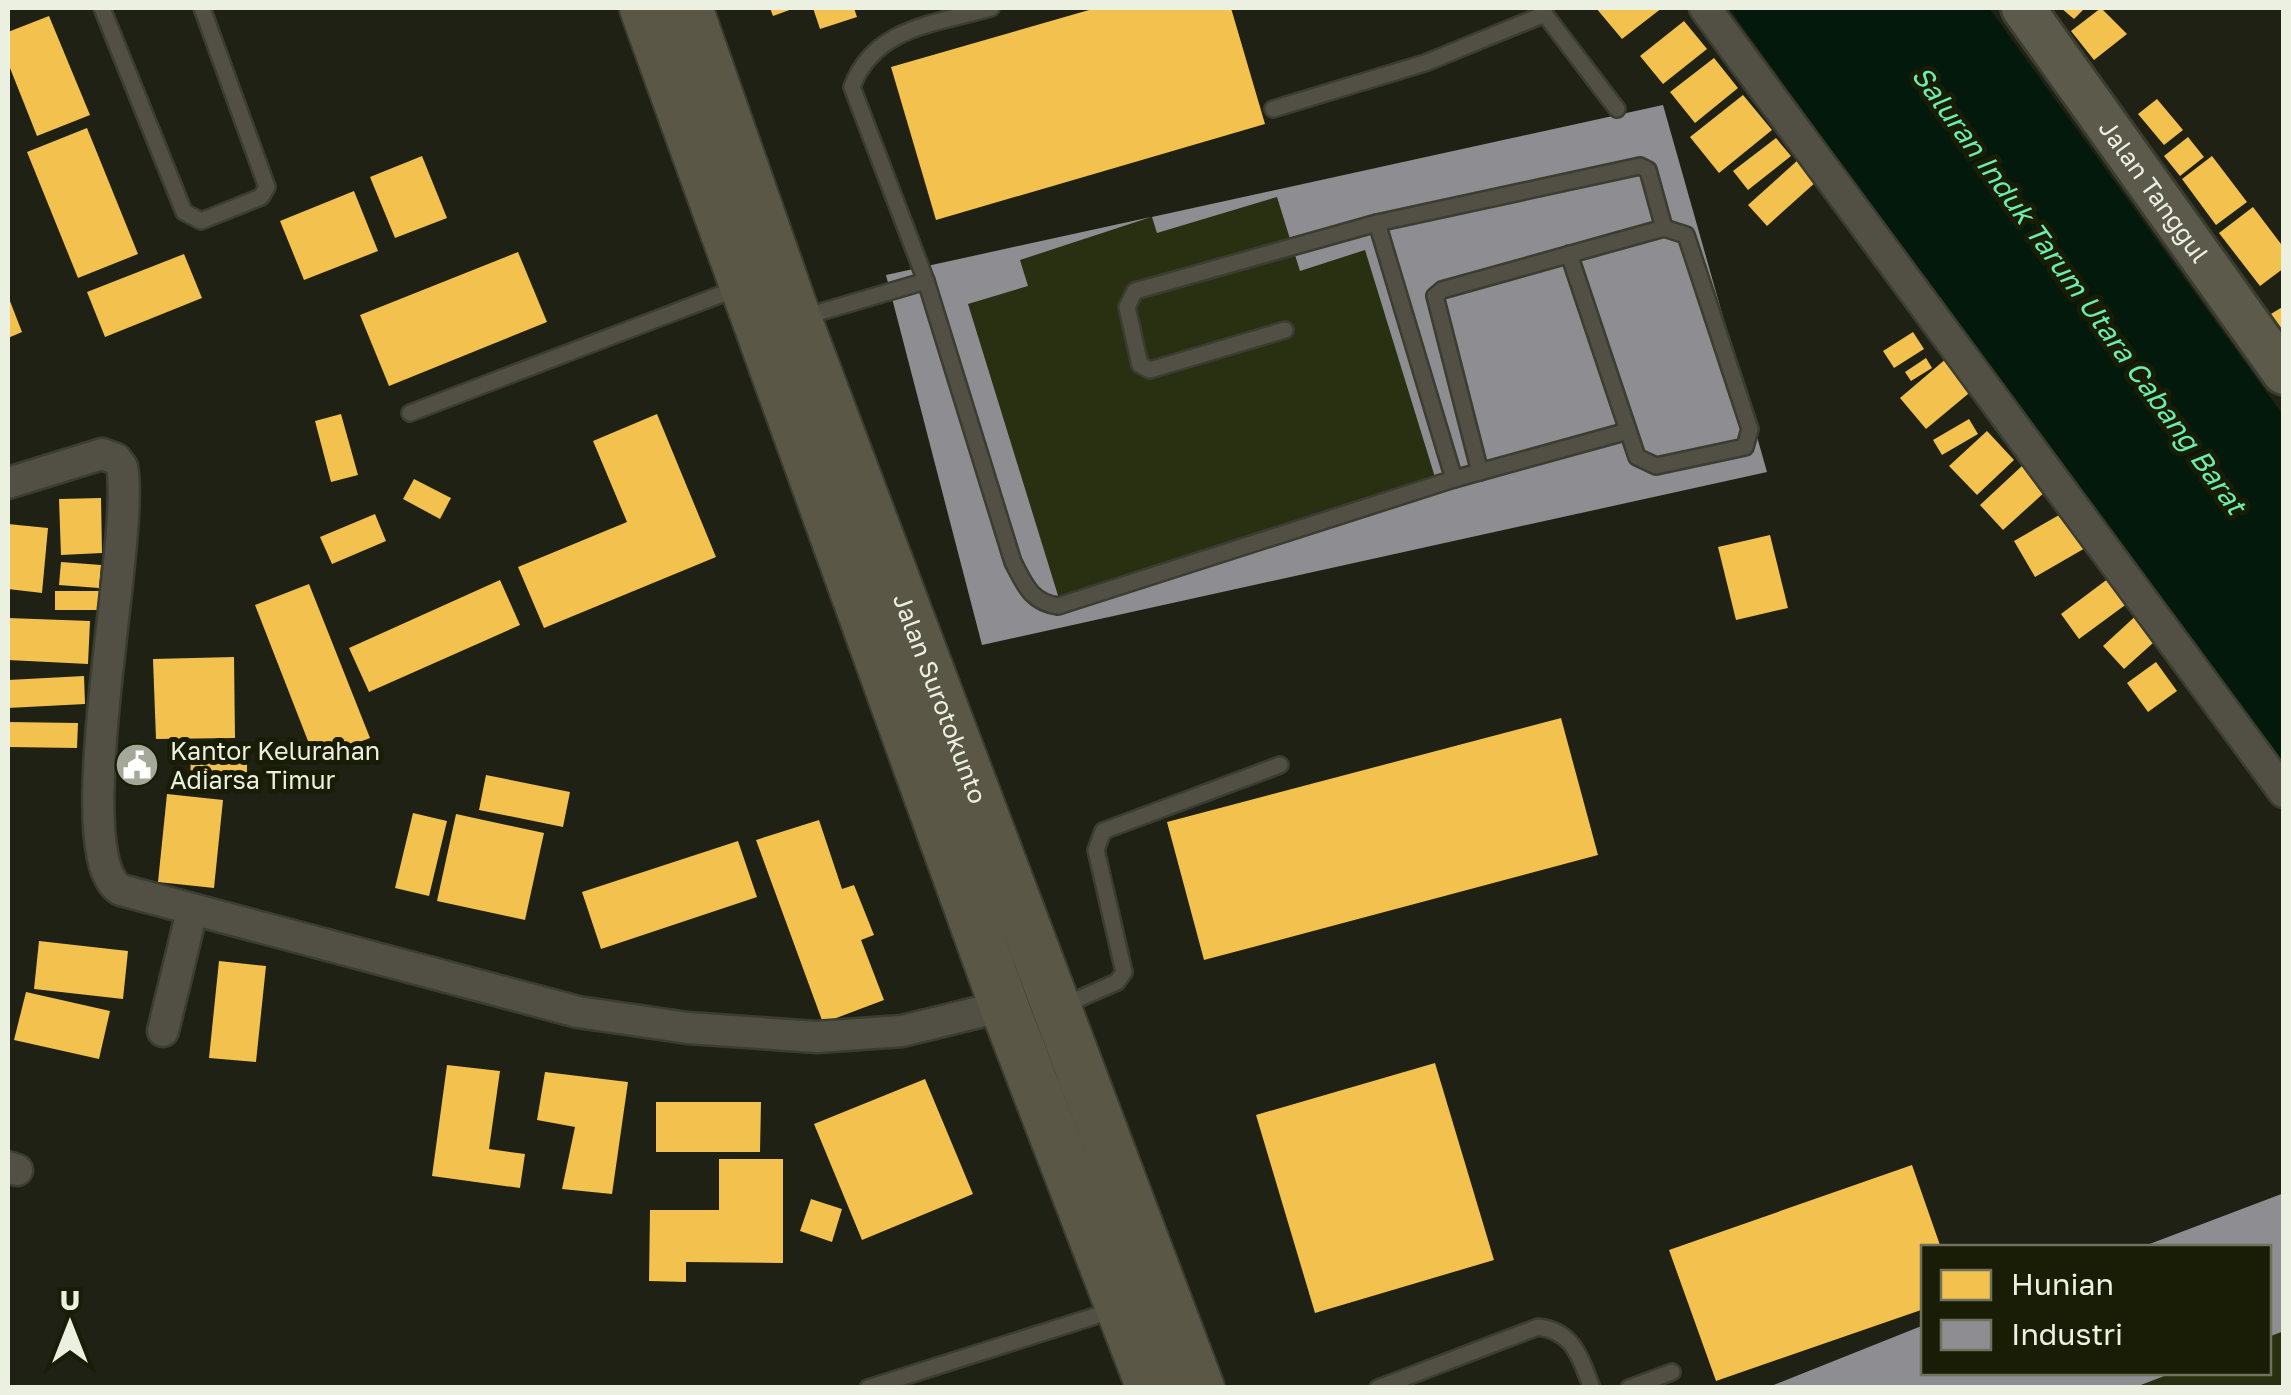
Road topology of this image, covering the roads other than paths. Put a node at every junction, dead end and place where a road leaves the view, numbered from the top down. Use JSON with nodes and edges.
{"nodes":[{"id":1,"x":102,"y":8,"type":"edge"},
{"id":2,"x":202,"y":8,"type":"edge"},
{"id":3,"x":644,"y":8,"type":"edge"},
{"id":4,"x":688,"y":8,"type":"edge"},
{"id":5,"x":991,"y":8,"type":"edge"},
{"id":6,"x":1706,"y":8,"type":"edge"},
{"id":7,"x":2022,"y":8,"type":"edge"},
{"id":8,"x":1542,"y":11,"type":"edge"},
{"id":9,"x":1272,"y":109,"type":"dead end"},
{"id":10,"x":1617,"y":110,"type":"dead end"},
{"id":11,"x":1377,"y":222,"type":"junction"},
{"id":12,"x":1664,"y":228,"type":"junction"},
{"id":13,"x":1569,"y":254,"type":"junction"},
{"id":14,"x":926,"y":281,"type":"junction"},
{"id":15,"x":742,"y":287,"type":"junction"},
{"id":16,"x":797,"y":319,"type":"junction"},
{"id":17,"x":1284,"y":330,"type":"dead end"},
{"id":18,"x":2284,"y":373,"type":"edge"},
{"id":19,"x":410,"y":413,"type":"dead end"},
{"id":20,"x":1628,"y":431,"type":"junction"},
{"id":21,"x":1480,"y":472,"type":"junction"},
{"id":22,"x":1454,"y":479,"type":"junction"},
{"id":23,"x":8,"y":483,"type":"edge"},
{"id":24,"x":1280,"y":764,"type":"dead end"},
{"id":25,"x":2284,"y":792,"type":"edge"},
{"id":26,"x":192,"y":911,"type":"junction"},
{"id":27,"x":1004,"y":1006,"type":"junction"},
{"id":28,"x":1060,"y":1007,"type":"junction"},
{"id":29,"x":163,"y":1031,"type":"dead end"},
{"id":30,"x":1122,"y":1307,"type":"junction"},
{"id":31,"x":1672,"y":1372,"type":"dead end"},
{"id":32,"x":871,"y":1387,"type":"edge"},
{"id":33,"x":1151,"y":1388,"type":"edge"},
{"id":34,"x":1200,"y":1388,"type":"edge"},
{"id":35,"x":1378,"y":1388,"type":"edge"},
{"id":36,"x":1592,"y":1388,"type":"edge"},
{"id":37,"x":1629,"y":1388,"type":"edge"}],
"edges":[{"from":1,"to":2,"type":"lane"},
{"from":3,"to":15,"type":"main road","name":"Jalan Surotokunto"},
{"from":4,"to":16,"type":"main road","name":"Jalan Surotokunto"},
{"from":5,"to":14,"type":"lane"},
{"from":6,"to":25,"type":"street"},
{"from":7,"to":18,"type":"street","name":"Jalan Tanggul"},
{"from":8,"to":9,"type":"lane"},
{"from":8,"to":10,"type":"lane"},
{"from":11,"to":12,"type":"lane"},
{"from":11,"to":17,"type":"lane"},
{"from":11,"to":22,"type":"lane"},
{"from":12,"to":13,"type":"lane"},
{"from":12,"to":20,"type":"lane"},
{"from":13,"to":20,"type":"lane"},
{"from":13,"to":21,"type":"lane"},
{"from":14,"to":16,"type":"lane"},
{"from":14,"to":22,"type":"lane"},
{"from":15,"to":19,"type":"lane"},
{"from":15,"to":27,"type":"main road","name":"Jalan Surotokunto"},
{"from":16,"to":28,"type":"main road","name":"Jalan Surotokunto"},
{"from":20,"to":21,"type":"lane"},
{"from":21,"to":22,"type":"lane"},
{"from":23,"to":26,"type":"street"},
{"from":24,"to":28,"type":"lane"},
{"from":26,"to":27,"type":"street"},
{"from":26,"to":29,"type":"street"},
{"from":27,"to":30,"type":"main road","name":"Jalan Surotokunto"},
{"from":28,"to":34,"type":"main road","name":"Jalan Surotokunto"},
{"from":30,"to":32,"type":"lane"},
{"from":30,"to":33,"type":"main road","name":"Jalan Surotokunto"},
{"from":31,"to":37,"type":"lane"},
{"from":35,"to":36,"type":"lane"}]}
